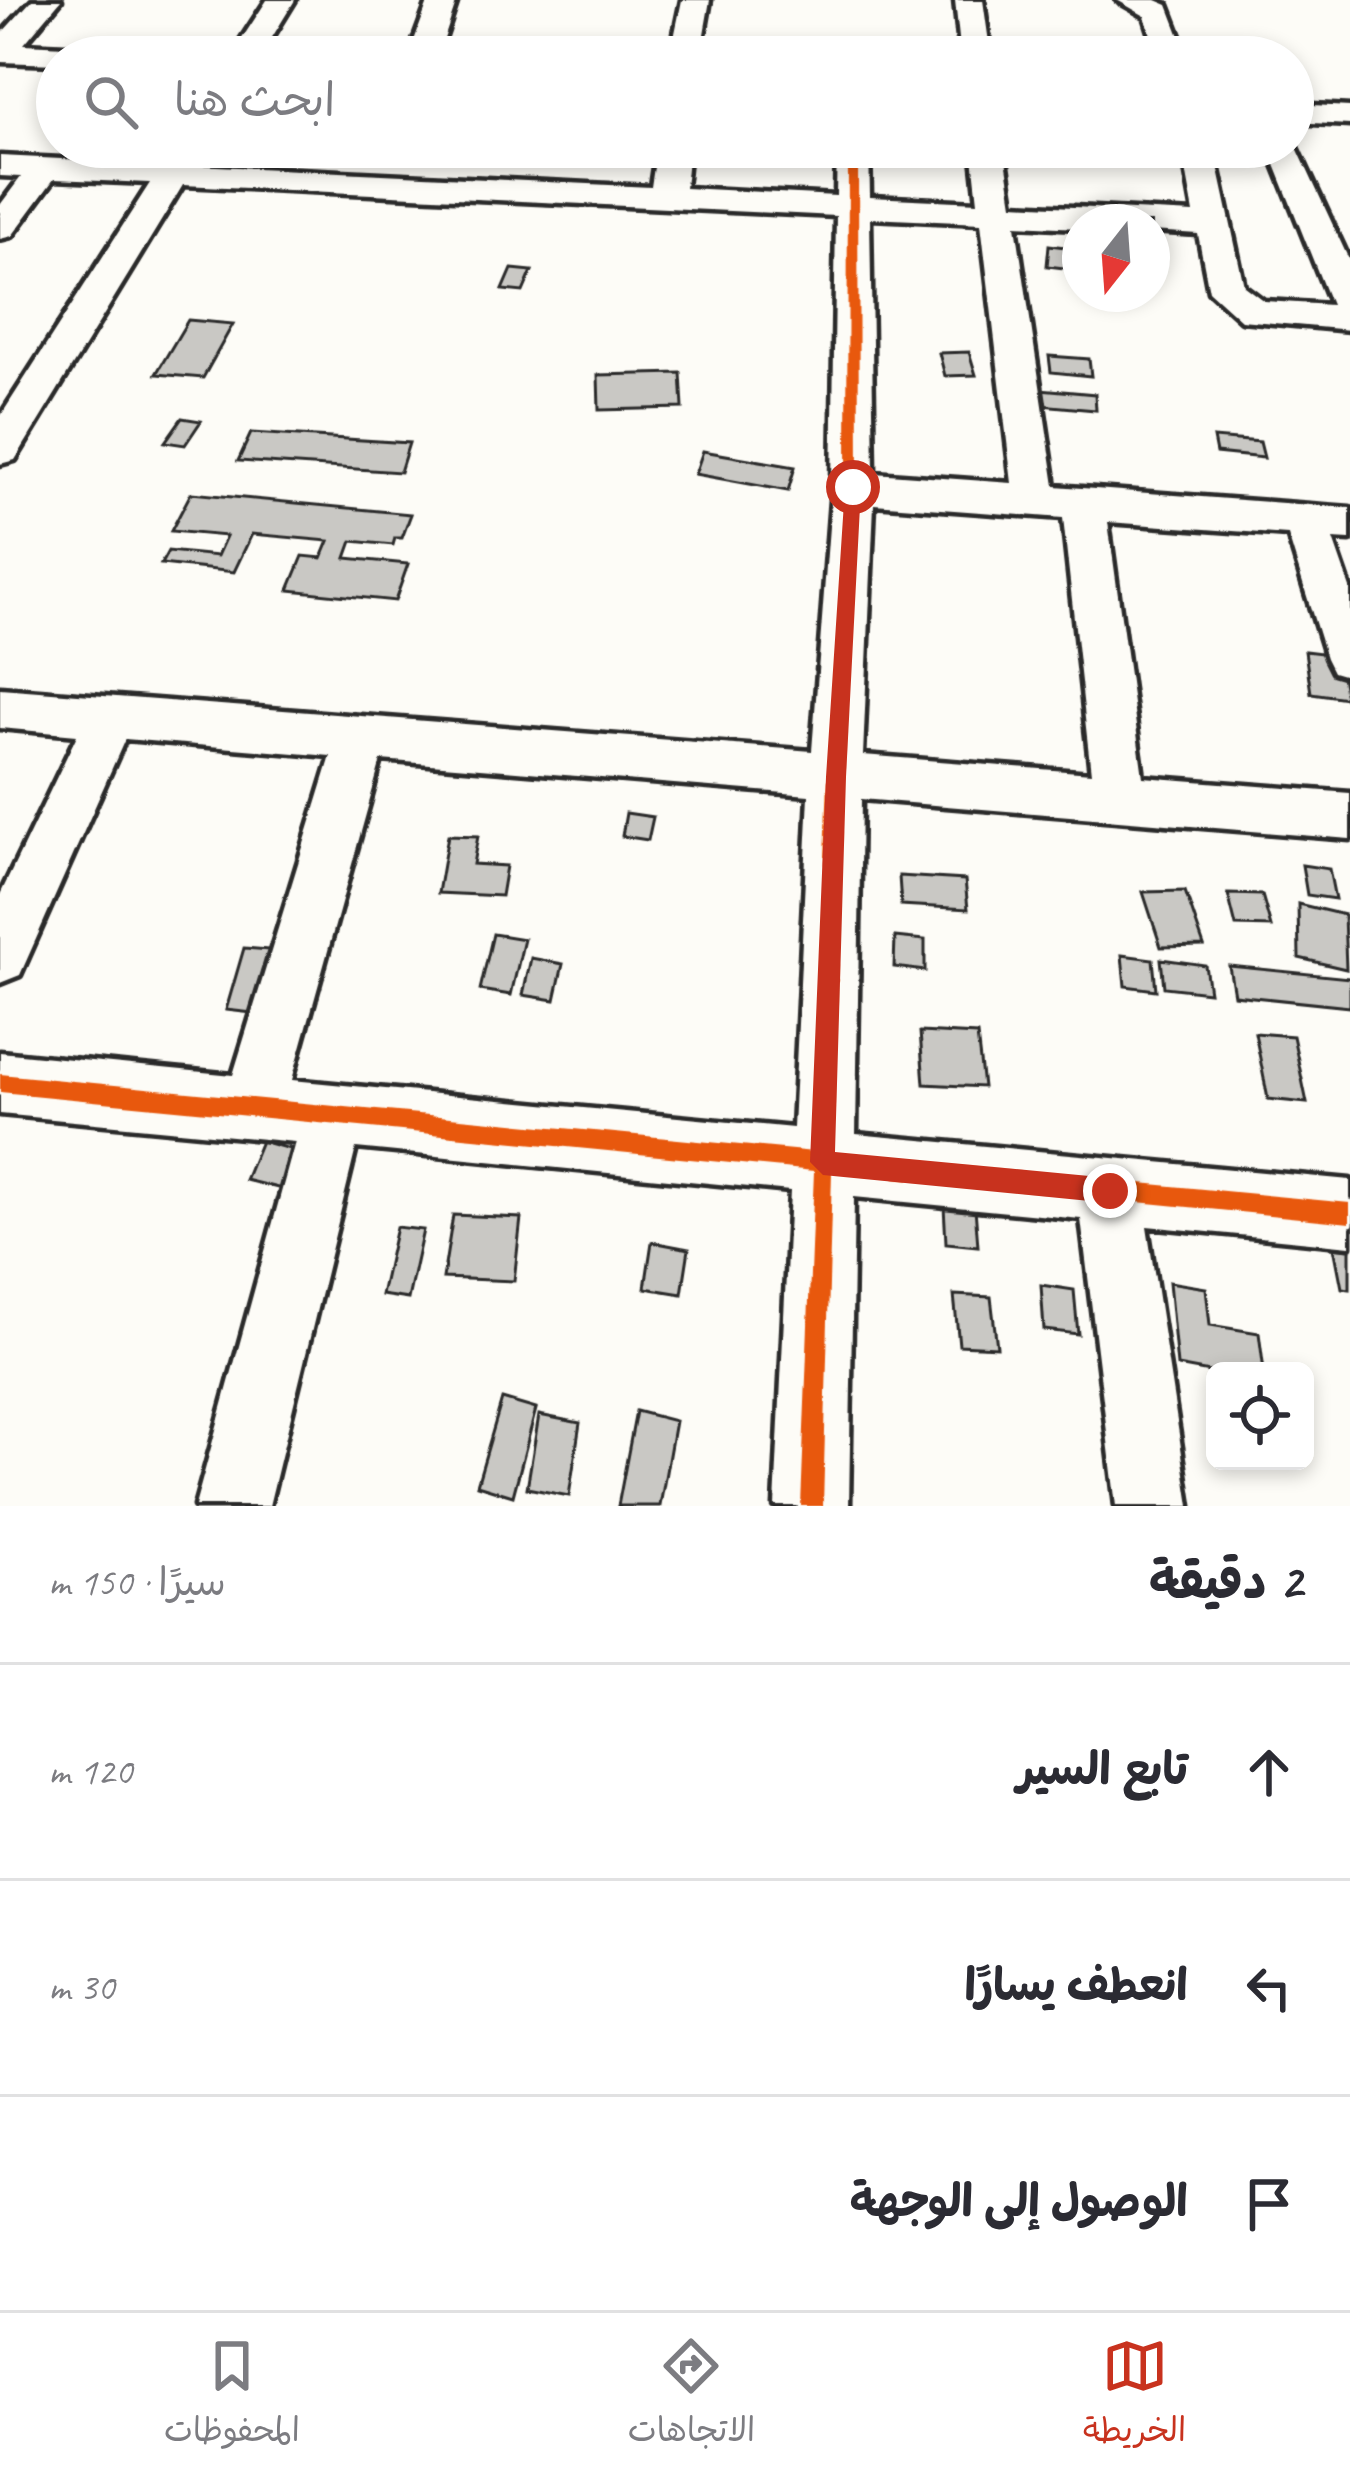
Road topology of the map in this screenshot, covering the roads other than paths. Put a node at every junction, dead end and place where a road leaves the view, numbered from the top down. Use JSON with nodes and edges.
{"nodes":[{"id":1,"x":47,"y":0,"type":"edge"},
{"id":2,"x":281,"y":0,"type":"edge"},
{"id":3,"x":443,"y":0,"type":"edge"},
{"id":4,"x":695,"y":0,"type":"edge"},
{"id":5,"x":969,"y":0,"type":"edge"},
{"id":6,"x":1131,"y":0,"type":"edge"},
{"id":7,"x":258,"y":36,"type":"edge"},
{"id":8,"x":430,"y":36,"type":"edge"},
{"id":9,"x":689,"y":36,"type":"edge"},
{"id":10,"x":973,"y":36,"type":"edge"},
{"id":11,"x":1166,"y":36,"type":"edge"},
{"id":12,"x":0,"y":52,"type":"edge"},
{"id":13,"x":36,"y":54,"type":"edge"},
{"id":14,"x":1314,"y":114,"type":"edge"},
{"id":15,"x":1350,"y":116,"type":"edge"},
{"id":16,"x":0,"y":166,"type":"edge"},
{"id":17,"x":36,"y":168,"type":"edge"},
{"id":18,"x":45,"y":168,"type":"edge"},
{"id":19,"x":177,"y":168,"type":"edge"},
{"id":20,"x":246,"y":168,"type":"edge"},
{"id":21,"x":380,"y":168,"type":"edge"},
{"id":22,"x":670,"y":168,"type":"edge"},
{"id":23,"x":854,"y":168,"type":"edge"},
{"id":24,"x":991,"y":168,"type":"edge"},
{"id":25,"x":1203,"y":168,"type":"edge"},
{"id":26,"x":1296,"y":168,"type":"edge"},
{"id":27,"x":375,"y":182,"type":"junction"},
{"id":28,"x":667,"y":197,"type":"junction"},
{"id":29,"x":853,"y":205,"type":"junction"},
{"id":30,"x":998,"y":212,"type":"junction"},
{"id":31,"x":1216,"y":224,"type":"junction"},
{"id":32,"x":0,"y":229,"type":"edge"},
{"id":33,"x":1334,"y":235,"type":"edge"},
{"id":34,"x":1350,"y":304,"type":"edge"},
{"id":35,"x":1350,"y":318,"type":"edge"},
{"id":36,"x":2,"y":444,"type":"edge"},
{"id":37,"x":853,"y":487,"type":"junction"},
{"id":38,"x":1036,"y":503,"type":"junction"},
{"id":39,"x":1084,"y":507,"type":"junction"},
{"id":40,"x":1328,"y":524,"type":"edge"},
{"id":41,"x":1350,"y":658,"type":"edge"},
{"id":42,"x":0,"y":708,"type":"edge"},
{"id":43,"x":111,"y":716,"type":"junction"},
{"id":44,"x":362,"y":738,"type":"junction"},
{"id":45,"x":836,"y":777,"type":"junction"},
{"id":46,"x":1120,"y":798,"type":"junction"},
{"id":47,"x":1350,"y":816,"type":"edge"},
{"id":48,"x":0,"y":956,"type":"edge"},
{"id":49,"x":0,"y":1083,"type":"edge"},
{"id":50,"x":253,"y":1109,"type":"junction"},
{"id":51,"x":333,"y":1116,"type":"junction"},
{"id":52,"x":823,"y":1162,"type":"junction"},
{"id":53,"x":1110,"y":1191,"type":"junction"},
{"id":54,"x":1350,"y":1214,"type":"edge"},
{"id":55,"x":232,"y":1506,"type":"edge"},
{"id":56,"x":812,"y":1506,"type":"edge"},
{"id":57,"x":1153,"y":1506,"type":"edge"}],
"edges":[{"from":1,"to":12,"type":"street"},
{"from":2,"to":7,"type":"street"},
{"from":3,"to":8,"type":"street"},
{"from":4,"to":9,"type":"street"},
{"from":5,"to":10,"type":"street"},
{"from":6,"to":11,"type":"street"},
{"from":12,"to":13,"type":"street"},
{"from":14,"to":15,"type":"street"},
{"from":16,"to":17,"type":"street"},
{"from":18,"to":32,"type":"street"},
{"from":19,"to":36,"type":"street"},
{"from":20,"to":27,"type":"street"},
{"from":21,"to":27,"type":"street"},
{"from":22,"to":28,"type":"street"},
{"from":23,"to":29,"type":"street"},
{"from":24,"to":30,"type":"street"},
{"from":25,"to":31,"type":"street"},
{"from":26,"to":33,"type":"street"},
{"from":27,"to":28,"type":"street"},
{"from":28,"to":29,"type":"street"},
{"from":29,"to":30,"type":"street"},
{"from":29,"to":37,"type":"street"},
{"from":30,"to":31,"type":"street"},
{"from":30,"to":38,"type":"street"},
{"from":31,"to":35,"type":"street"},
{"from":33,"to":34,"type":"street"},
{"from":37,"to":38,"type":"street"},
{"from":37,"to":45,"type":"street"},
{"from":38,"to":39,"type":"street"},
{"from":39,"to":40,"type":"street"},
{"from":39,"to":46,"type":"street"},
{"from":40,"to":41,"type":"street"},
{"from":42,"to":43,"type":"street"},
{"from":43,"to":44,"type":"street"},
{"from":43,"to":48,"type":"street"},
{"from":44,"to":45,"type":"street"},
{"from":44,"to":50,"type":"street"},
{"from":45,"to":46,"type":"street"},
{"from":45,"to":52,"type":"street"},
{"from":46,"to":47,"type":"street"},
{"from":49,"to":50,"type":"street"},
{"from":50,"to":51,"type":"street"},
{"from":51,"to":52,"type":"street"},
{"from":51,"to":55,"type":"street"},
{"from":52,"to":53,"type":"street"},
{"from":52,"to":56,"type":"street"},
{"from":53,"to":54,"type":"street"},
{"from":53,"to":57,"type":"street"}]}
